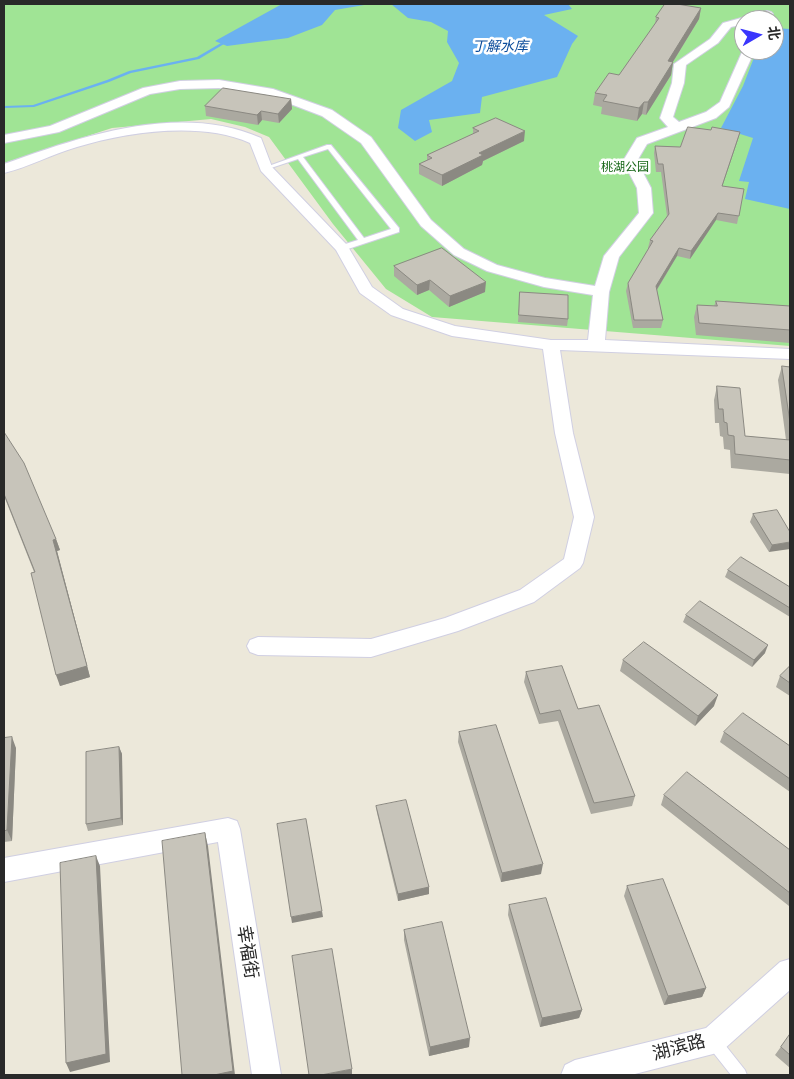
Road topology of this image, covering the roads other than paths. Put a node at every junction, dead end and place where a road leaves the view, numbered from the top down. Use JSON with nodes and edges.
{"nodes":[{"id":1,"x":734,"y":24,"type":"edge"},
{"id":2,"x":745,"y":60,"type":"edge"},
{"id":3,"x":677,"y":127,"type":"junction"},
{"id":4,"x":4,"y":139,"type":"edge"},
{"id":5,"x":298,"y":156,"type":"junction"},
{"id":6,"x":266,"y":168,"type":"junction"},
{"id":7,"x":4,"y":169,"type":"edge"},
{"id":8,"x":362,"y":242,"type":"junction"},
{"id":9,"x":342,"y":248,"type":"junction"},
{"id":10,"x":601,"y":292,"type":"junction"},
{"id":11,"x":551,"y":345,"type":"junction"},
{"id":12,"x":596,"y":345,"type":"junction"},
{"id":13,"x":790,"y":354,"type":"edge"},
{"id":14,"x":258,"y":646,"type":"dead end"},
{"id":15,"x":4,"y":870,"type":"edge"},
{"id":16,"x":790,"y":972,"type":"edge"},
{"id":17,"x":713,"y":1040,"type":"junction"},
{"id":18,"x":267,"y":1075,"type":"edge"},
{"id":19,"x":576,"y":1075,"type":"edge"},
{"id":20,"x":740,"y":1075,"type":"edge"}],
"edges":[{"from":1,"to":3,"type":"street"},
{"from":2,"to":3,"type":"street"},
{"from":3,"to":10,"type":"street"},
{"from":4,"to":10,"type":"street"},
{"from":5,"to":6,"type":"lane"},
{"from":5,"to":8,"type":"lane"},
{"from":5,"to":8,"type":"lane"},
{"from":6,"to":7,"type":"street"},
{"from":6,"to":9,"type":"street"},
{"from":8,"to":9,"type":"lane"},
{"from":9,"to":11,"type":"street"},
{"from":10,"to":12,"type":"street"},
{"from":11,"to":12,"type":"street"},
{"from":11,"to":14,"type":"street"},
{"from":12,"to":13,"type":"street"},
{"from":15,"to":18,"type":"street","name":"幸福街"},
{"from":16,"to":17,"type":"street","name":"湖滨路"},
{"from":17,"to":19,"type":"street","name":"湖滨路"},
{"from":17,"to":20,"type":"lane"}]}
